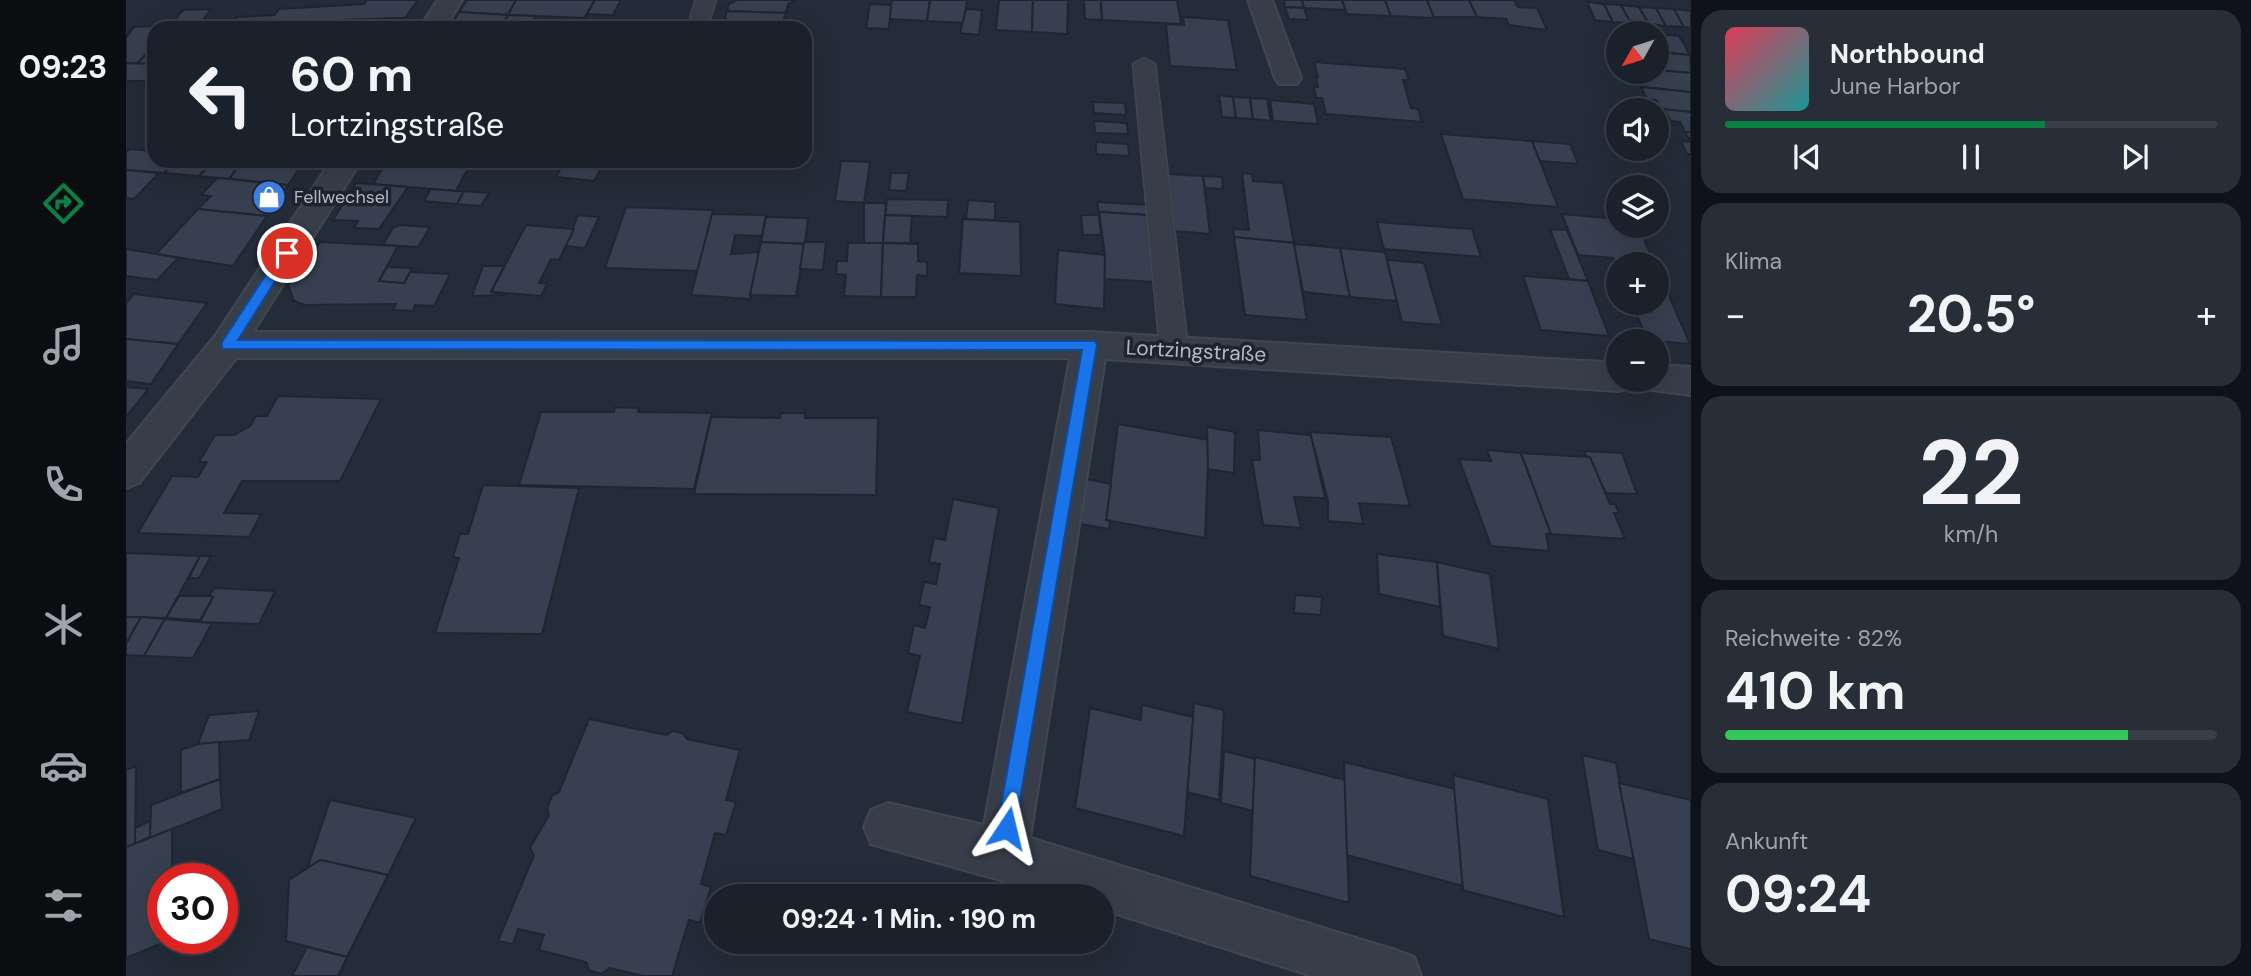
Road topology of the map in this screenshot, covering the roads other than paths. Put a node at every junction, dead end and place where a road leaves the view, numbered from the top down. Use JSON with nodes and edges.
{"nodes":[{"id":1,"x":450,"y":0,"type":"edge"},
{"id":2,"x":706,"y":0,"type":"edge"},
{"id":3,"x":1260,"y":0,"type":"edge"},
{"id":4,"x":436,"y":21,"type":"edge"},
{"id":5,"x":699,"y":21,"type":"edge"},
{"id":6,"x":1144,"y":64,"type":"dead end"},
{"id":7,"x":1287,"y":78,"type":"dead end"},
{"id":8,"x":341,"y":168,"type":"edge"},
{"id":9,"x":227,"y":345,"type":"junction"},
{"id":10,"x":1090,"y":345,"type":"junction"},
{"id":11,"x":1174,"y":349,"type":"junction"},
{"id":12,"x":1606,"y":376,"type":"edge"},
{"id":13,"x":1669,"y":380,"type":"edge"},
{"id":14,"x":1691,"y":382,"type":"edge"},
{"id":15,"x":126,"y":472,"type":"edge"},
{"id":16,"x":888,"y":827,"type":"dead end"},
{"id":17,"x":1003,"y":855,"type":"junction"},
{"id":18,"x":1395,"y":976,"type":"edge"}],
"edges":[{"from":1,"to":4,"type":"street"},
{"from":2,"to":5,"type":"lane"},
{"from":3,"to":7,"type":"street"},
{"from":6,"to":11,"type":"lane"},
{"from":8,"to":9,"type":"street"},
{"from":9,"to":10,"type":"street","name":"Lortzingstraße"},
{"from":9,"to":15,"type":"street"},
{"from":10,"to":11,"type":"street","name":"Lortzingstraße"},
{"from":10,"to":17,"type":"street"},
{"from":11,"to":12,"type":"street","name":"Lortzingstraße"},
{"from":13,"to":14,"type":"street"},
{"from":16,"to":17,"type":"street"},
{"from":17,"to":18,"type":"street"}]}
